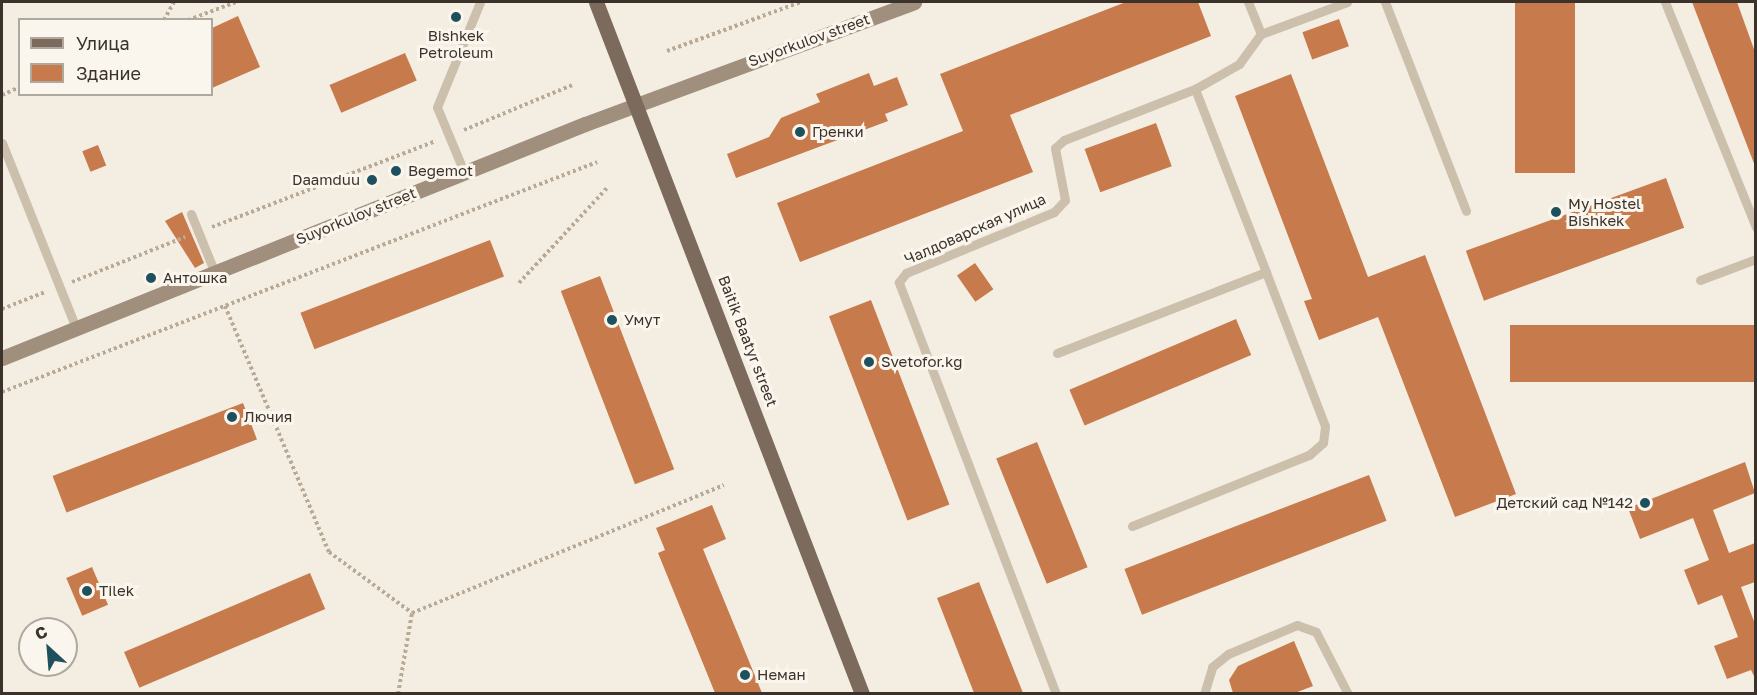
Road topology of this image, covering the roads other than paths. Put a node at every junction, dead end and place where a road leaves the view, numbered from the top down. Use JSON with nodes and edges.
{"nodes":[{"id":1,"x":480,"y":2,"type":"edge"},
{"id":2,"x":596,"y":2,"type":"edge"},
{"id":3,"x":914,"y":2,"type":"edge"},
{"id":4,"x":1248,"y":2,"type":"edge"},
{"id":5,"x":1347,"y":2,"type":"edge"},
{"id":6,"x":1384,"y":2,"type":"edge"},
{"id":7,"x":1665,"y":2,"type":"edge"},
{"id":8,"x":1261,"y":34,"type":"junction"},
{"id":9,"x":1195,"y":89,"type":"junction"},
{"id":10,"x":638,"y":104,"type":"junction"},
{"id":11,"x":2,"y":143,"type":"edge"},
{"id":12,"x":464,"y":172,"type":"junction"},
{"id":13,"x":1466,"y":211,"type":"dead end"},
{"id":14,"x":191,"y":214,"type":"dead end"},
{"id":15,"x":1755,"y":227,"type":"edge"},
{"id":16,"x":1755,"y":259,"type":"edge"},
{"id":17,"x":1266,"y":272,"type":"junction"},
{"id":18,"x":215,"y":273,"type":"junction"},
{"id":19,"x":1700,"y":280,"type":"dead end"},
{"id":20,"x":76,"y":328,"type":"junction"},
{"id":21,"x":1057,"y":353,"type":"dead end"},
{"id":22,"x":2,"y":358,"type":"edge"},
{"id":23,"x":1132,"y":526,"type":"dead end"},
{"id":24,"x":862,"y":693,"type":"edge"},
{"id":25,"x":1056,"y":693,"type":"edge"},
{"id":26,"x":1204,"y":693,"type":"edge"},
{"id":27,"x":1348,"y":693,"type":"edge"}],
"edges":[{"from":1,"to":12,"type":"lane"},
{"from":2,"to":10,"type":"main road","name":"Baitik Baatyr street"},
{"from":3,"to":10,"type":"street","name":"Suyorkulov street"},
{"from":4,"to":8,"type":"lane"},
{"from":5,"to":8,"type":"lane"},
{"from":6,"to":13,"type":"lane"},
{"from":7,"to":15,"type":"lane"},
{"from":8,"to":9,"type":"lane","name":"Чалдоварская улица"},
{"from":9,"to":17,"type":"lane"},
{"from":9,"to":25,"type":"lane","name":"Чалдоварская улица"},
{"from":10,"to":12,"type":"street","name":"Suyorkulov street"},
{"from":10,"to":24,"type":"main road","name":"Baitik Baatyr street"},
{"from":11,"to":20,"type":"lane"},
{"from":12,"to":18,"type":"street","name":"Suyorkulov street"},
{"from":14,"to":18,"type":"lane"},
{"from":16,"to":19,"type":"lane"},
{"from":17,"to":21,"type":"lane"},
{"from":17,"to":23,"type":"lane"},
{"from":18,"to":20,"type":"street","name":"Suyorkulov street"},
{"from":20,"to":22,"type":"street","name":"Suyorkulov street"},
{"from":26,"to":27,"type":"lane"}]}
